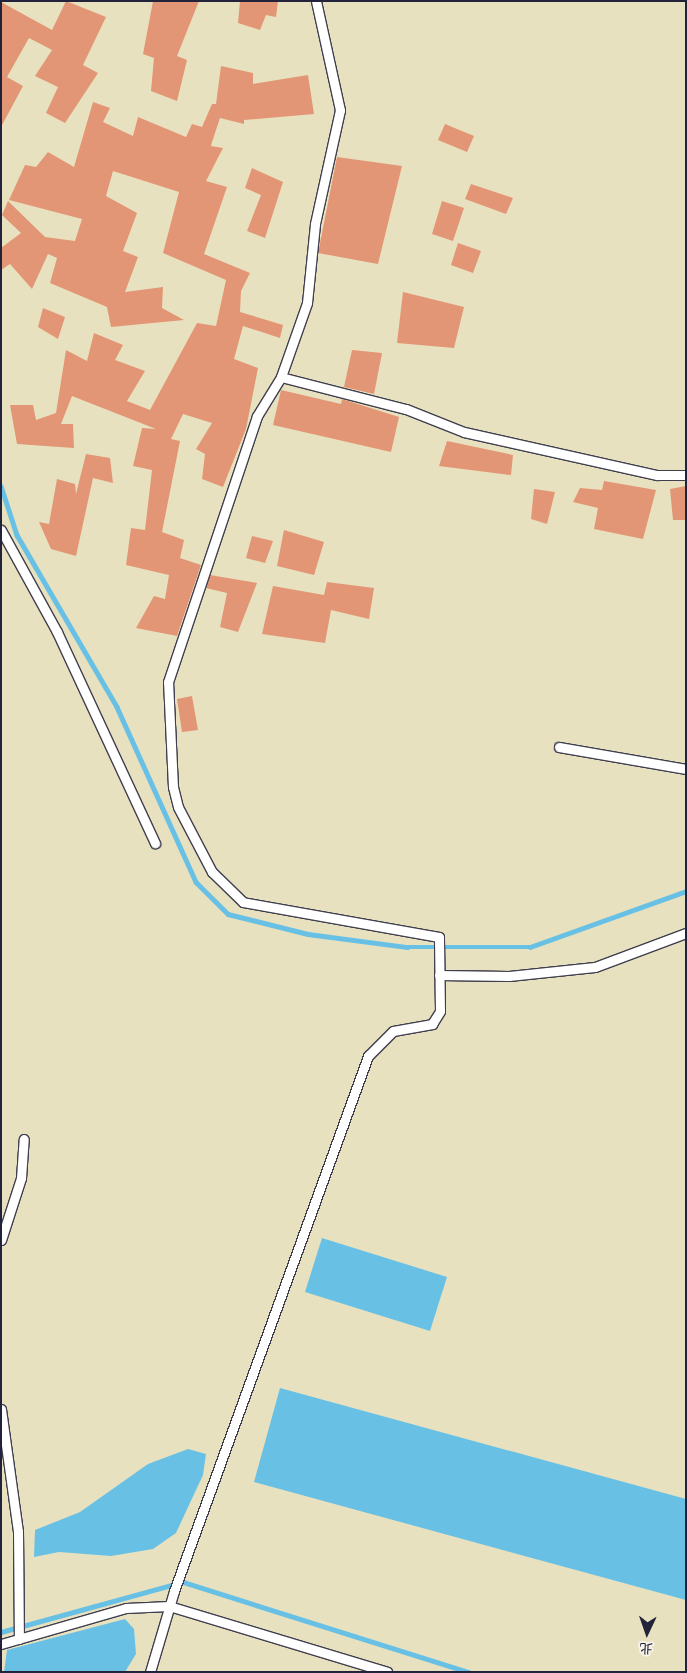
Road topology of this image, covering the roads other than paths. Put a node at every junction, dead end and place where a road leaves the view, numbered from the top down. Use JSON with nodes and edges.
{"nodes":[{"id":1,"x":316,"y":1,"type":"edge"},
{"id":2,"x":280,"y":377,"type":"junction"},
{"id":3,"x":686,"y":475,"type":"edge"},
{"id":4,"x":1,"y":530,"type":"edge"},
{"id":5,"x":559,"y":747,"type":"dead end"},
{"id":6,"x":686,"y":769,"type":"edge"},
{"id":7,"x":155,"y":843,"type":"dead end"},
{"id":8,"x":686,"y":933,"type":"edge"},
{"id":9,"x":439,"y":974,"type":"junction"},
{"id":10,"x":24,"y":1139,"type":"dead end"},
{"id":11,"x":1,"y":1240,"type":"edge"},
{"id":12,"x":1,"y":1409,"type":"edge"},
{"id":13,"x":169,"y":1606,"type":"junction"},
{"id":14,"x":19,"y":1639,"type":"junction"},
{"id":15,"x":1,"y":1644,"type":"edge"},
{"id":16,"x":150,"y":1672,"type":"edge"},
{"id":17,"x":387,"y":1672,"type":"edge"}],
"edges":[{"from":1,"to":2,"type":"lane"},
{"from":2,"to":3,"type":"lane"},
{"from":2,"to":9,"type":"lane"},
{"from":4,"to":7,"type":"lane"},
{"from":5,"to":6,"type":"lane"},
{"from":8,"to":9,"type":"lane"},
{"from":9,"to":13,"type":"lane"},
{"from":10,"to":11,"type":"lane"},
{"from":12,"to":14,"type":"lane"},
{"from":13,"to":14,"type":"lane"},
{"from":13,"to":16,"type":"lane"},
{"from":13,"to":17,"type":"lane"},
{"from":14,"to":15,"type":"lane"}]}
